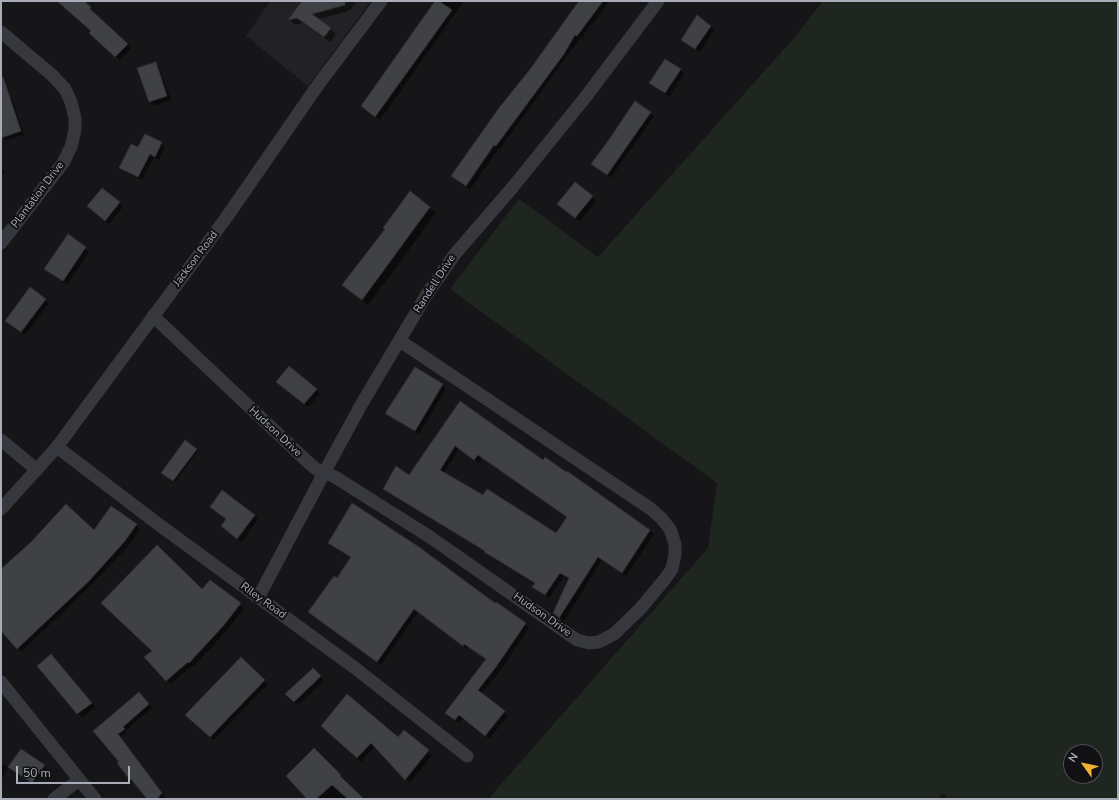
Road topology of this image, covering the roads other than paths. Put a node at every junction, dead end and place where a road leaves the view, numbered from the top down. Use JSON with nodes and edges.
{"nodes":[{"id":1,"x":381,"y":1,"type":"edge"},
{"id":2,"x":658,"y":1,"type":"edge"},
{"id":3,"x":1,"y":32,"type":"edge"},
{"id":4,"x":1,"y":243,"type":"edge"},
{"id":5,"x":153,"y":316,"type":"junction"},
{"id":6,"x":400,"y":341,"type":"junction"},
{"id":7,"x":1,"y":440,"type":"edge"},
{"id":8,"x":57,"y":447,"type":"junction"},
{"id":9,"x":37,"y":470,"type":"junction"},
{"id":10,"x":324,"y":473,"type":"junction"},
{"id":11,"x":1,"y":509,"type":"edge"},
{"id":12,"x":258,"y":598,"type":"junction"},
{"id":13,"x":1,"y":682,"type":"edge"},
{"id":14,"x":468,"y":756,"type":"dead end"},
{"id":15,"x":79,"y":780,"type":"junction"},
{"id":16,"x":54,"y":799,"type":"edge"},
{"id":17,"x":95,"y":799,"type":"edge"}],
"edges":[{"from":1,"to":5,"type":"street","name":"Jackson Road"},
{"from":2,"to":6,"type":"street","name":"Randell Drive"},
{"from":3,"to":4,"type":"street","name":"Plantation Drive"},
{"from":5,"to":8,"type":"street","name":"Jackson Road"},
{"from":5,"to":10,"type":"street","name":"Hudson Drive"},
{"from":6,"to":10,"type":"street","name":"Randell Drive"},
{"from":6,"to":10,"type":"street","name":"Hudson Drive"},
{"from":7,"to":9,"type":"street"},
{"from":8,"to":9,"type":"street","name":"Jackson Road"},
{"from":8,"to":12,"type":"street","name":"Riley Road"},
{"from":9,"to":11,"type":"street","name":"Jackson Road"},
{"from":10,"to":12,"type":"street","name":"Randell Drive"},
{"from":12,"to":14,"type":"street","name":"Riley Road"},
{"from":13,"to":15,"type":"street"},
{"from":15,"to":16,"type":"street"},
{"from":15,"to":17,"type":"street"}]}
